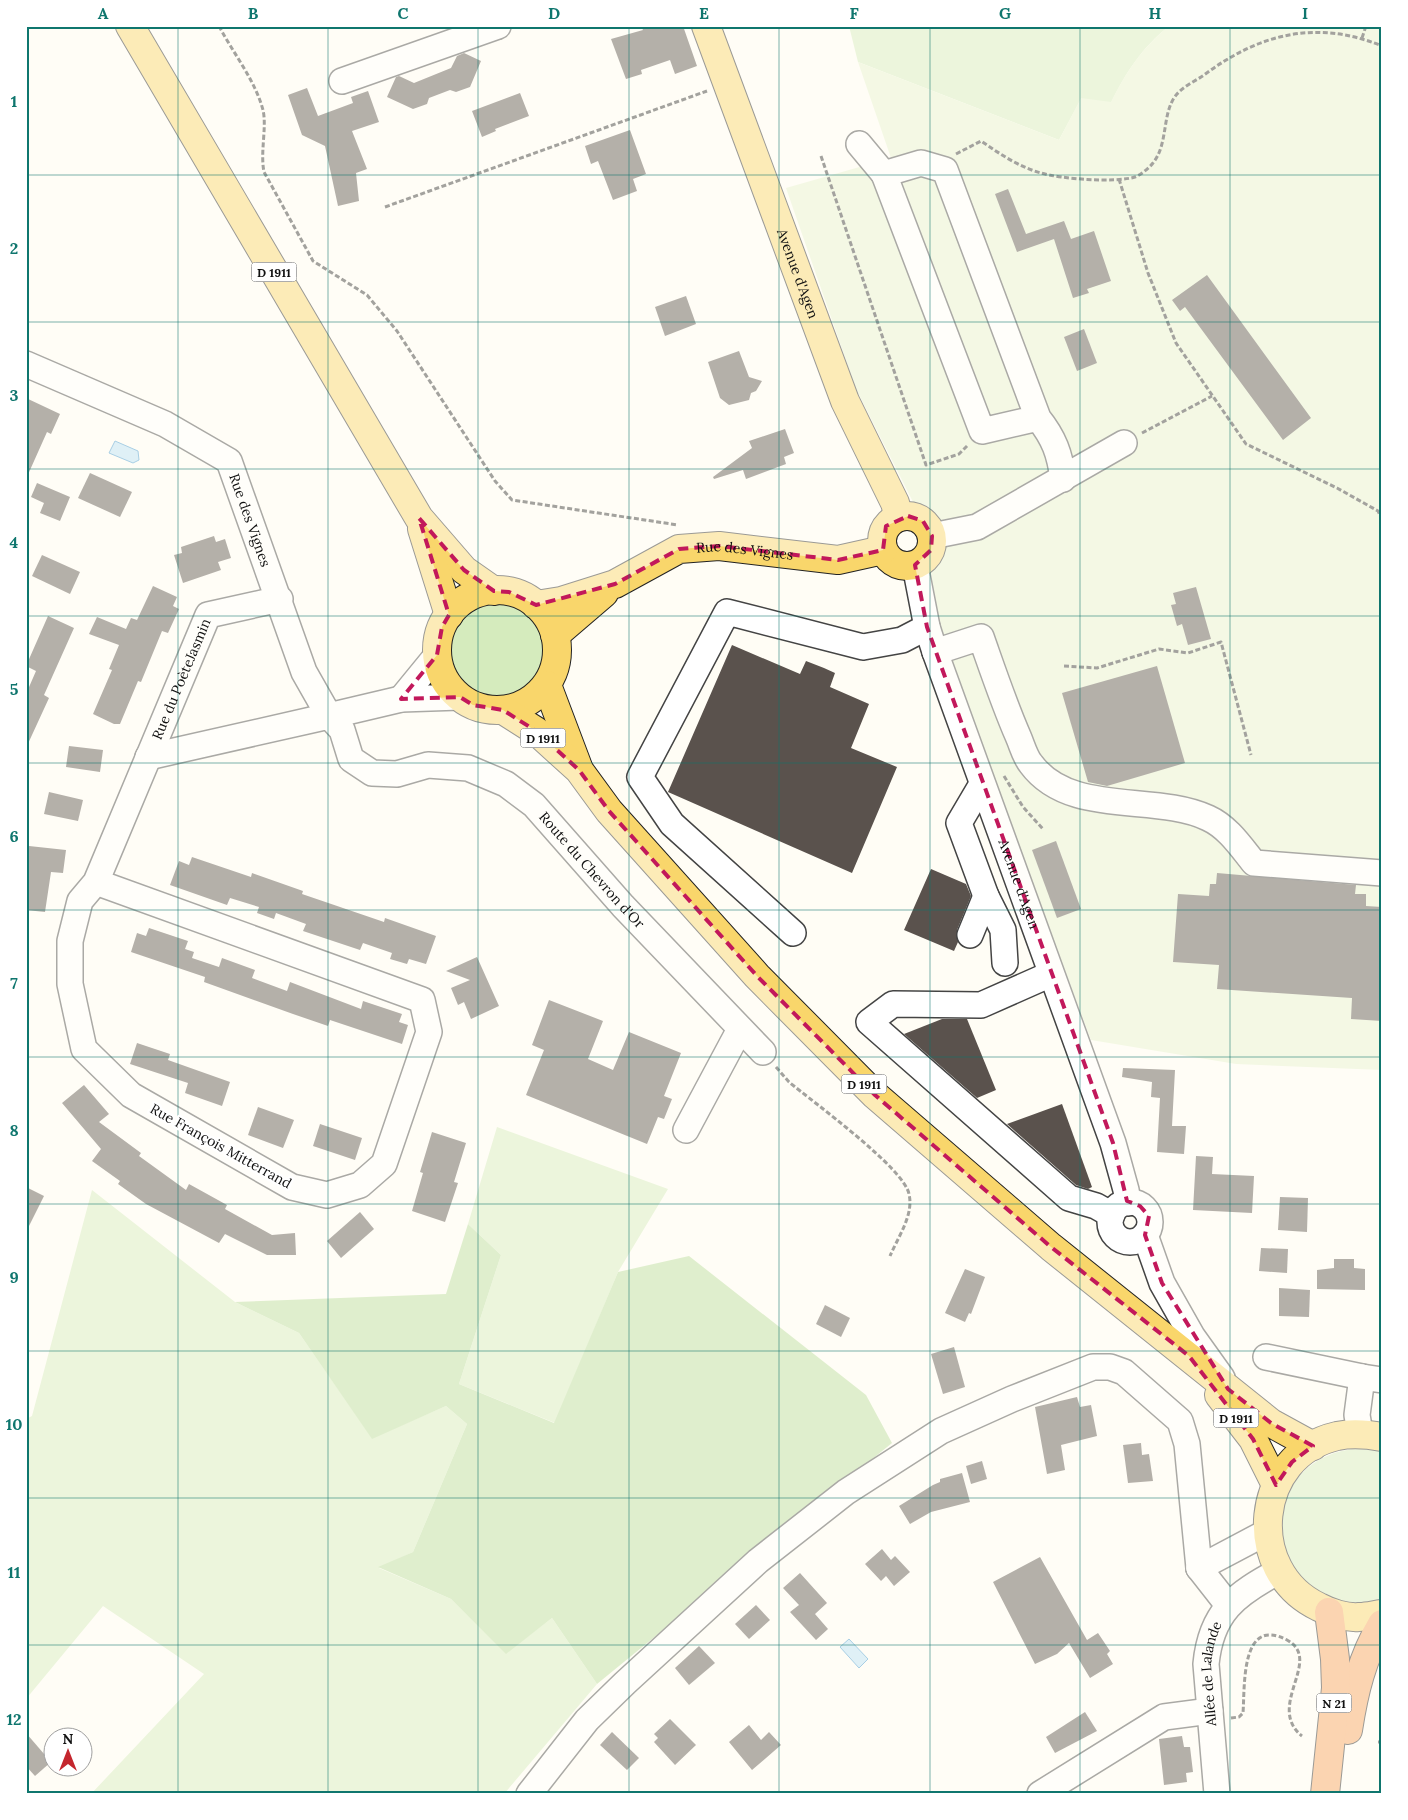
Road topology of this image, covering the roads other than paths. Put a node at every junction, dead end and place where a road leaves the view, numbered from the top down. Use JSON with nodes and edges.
{"nodes":[{"id":1,"x":130,"y":26,"type":"edge"},
{"id":2,"x":498,"y":26,"type":"edge"},
{"id":3,"x":706,"y":26,"type":"edge"},
{"id":4,"x":342,"y":81,"type":"dead end"},
{"id":5,"x":859,"y":144,"type":"dead end"},
{"id":6,"x":884,"y":174,"type":"junction"},
{"id":7,"x":26,"y":364,"type":"edge"},
{"id":8,"x":1038,"y":418,"type":"junction"},
{"id":9,"x":1124,"y":443,"type":"road end"},
{"id":10,"x":1062,"y":480,"type":"junction"},
{"id":11,"x":899,"y":517,"type":"junction"},
{"id":12,"x":419,"y":518,"type":"junction"},
{"id":13,"x":932,"y":536,"type":"junction"},
{"id":14,"x":883,"y":550,"type":"junction"},
{"id":15,"x":915,"y":565,"type":"junction"},
{"id":16,"x":615,"y":584,"type":"junction"},
{"id":17,"x":494,"y":591,"type":"junction"},
{"id":18,"x":280,"y":599,"type":"junction"},
{"id":19,"x":536,"y":605,"type":"junction"},
{"id":20,"x":449,"y":615,"type":"junction"},
{"id":21,"x":927,"y":628,"type":"junction"},
{"id":22,"x":555,"y":635,"type":"junction"},
{"id":23,"x":935,"y":652,"type":"junction"},
{"id":24,"x":438,"y":654,"type":"junction"},
{"id":25,"x":547,"y":684,"type":"junction"},
{"id":26,"x":460,"y":697,"type":"junction"},
{"id":27,"x":401,"y":699,"type":"junction"},
{"id":28,"x":503,"y":710,"type":"junction"},
{"id":29,"x":329,"y":716,"type":"junction"},
{"id":30,"x":148,"y":757,"type":"junction"},
{"id":31,"x":579,"y":770,"type":"junction"},
{"id":32,"x":979,"y":775,"type":"junction"},
{"id":33,"x":1382,"y":873,"type":"edge"},
{"id":34,"x":96,"y":882,"type":"junction"},
{"id":35,"x":986,"y":896,"type":"junction"},
{"id":36,"x":793,"y":933,"type":"dead end"},
{"id":37,"x":970,"y":935,"type":"dead end"},
{"id":38,"x":1006,"y":963,"type":"dead end"},
{"id":39,"x":1051,"y":974,"type":"junction"},
{"id":40,"x":740,"y":1029,"type":"junction"},
{"id":41,"x":763,"y":1052,"type":"road end"},
{"id":42,"x":686,"y":1130,"type":"dead end"},
{"id":43,"x":1112,"y":1208,"type":"junction"},
{"id":44,"x":1189,"y":1356,"type":"junction"},
{"id":45,"x":1266,"y":1357,"type":"dead end"},
{"id":46,"x":1372,"y":1379,"type":"edge"},
{"id":47,"x":1228,"y":1389,"type":"junction"},
{"id":48,"x":1371,"y":1435,"type":"edge"},
{"id":49,"x":1313,"y":1446,"type":"junction"},
{"id":50,"x":1276,"y":1484,"type":"junction"},
{"id":51,"x":1267,"y":1532,"type":"junction"},
{"id":52,"x":1199,"y":1568,"type":"junction"},
{"id":53,"x":1279,"y":1571,"type":"junction"},
{"id":54,"x":1228,"y":1605,"type":"junction"},
{"id":55,"x":1329,"y":1612,"type":"junction"},
{"id":56,"x":1382,"y":1614,"type":"edge"},
{"id":57,"x":1382,"y":1624,"type":"edge"},
{"id":58,"x":1210,"y":1711,"type":"junction"},
{"id":59,"x":529,"y":1794,"type":"edge"},
{"id":60,"x":1040,"y":1794,"type":"edge"},
{"id":61,"x":1217,"y":1794,"type":"edge"},
{"id":62,"x":1325,"y":1794,"type":"edge"},
{"id":63,"x":1342,"y":1794,"type":"edge"}],
"edges":[{"from":1,"to":12,"type":"main road","number":"D 1911"},
{"from":2,"to":4,"type":"street"},
{"from":3,"to":11,"type":"main road","name":"Avenue d'Agen"},
{"from":5,"to":6,"type":"street"},
{"from":6,"to":8,"type":"street"},
{"from":6,"to":8,"type":"street"},
{"from":7,"to":18,"type":"street","name":"Rue des Vignes"},
{"from":8,"to":10,"type":"street"},
{"from":9,"to":10,"type":"street"},
{"from":10,"to":13,"type":"street"},
{"from":11,"to":13,"type":"main road"},
{"from":11,"to":14,"type":"main road"},
{"from":12,"to":17,"type":"main road","number":"D 1911"},
{"from":12,"to":20,"type":"main road","number":"D 1911"},
{"from":13,"to":15,"type":"main road"},
{"from":14,"to":15,"type":"main road"},
{"from":14,"to":16,"type":"main road","name":"Rue des Vignes"},
{"from":15,"to":21,"type":"street","name":"Avenue d'Agen"},
{"from":16,"to":19,"type":"main road","name":"Rue des Vignes"},
{"from":16,"to":22,"type":"main road","name":"Rue des Vignes"},
{"from":17,"to":19,"type":"main road"},
{"from":17,"to":20,"type":"main road"},
{"from":18,"to":29,"type":"street","name":"Rue des Vignes"},
{"from":18,"to":30,"type":"street","name":"Rue du PoèteJasmin"},
{"from":19,"to":22,"type":"main road"},
{"from":20,"to":24,"type":"main road"},
{"from":21,"to":23,"type":"street","name":"Avenue d'Agen"},
{"from":21,"to":36,"type":"street"},
{"from":22,"to":25,"type":"main road"},
{"from":23,"to":32,"type":"street","name":"Avenue d'Agen"},
{"from":23,"to":33,"type":"street"},
{"from":24,"to":26,"type":"main road"},
{"from":24,"to":27,"type":"street"},
{"from":25,"to":28,"type":"main road"},
{"from":25,"to":31,"type":"main road","number":"D 1911"},
{"from":26,"to":27,"type":"street"},
{"from":26,"to":28,"type":"main road"},
{"from":27,"to":29,"type":"street"},
{"from":28,"to":31,"type":"main road","number":"D 1911"},
{"from":29,"to":30,"type":"street"},
{"from":29,"to":40,"type":"street","name":"Route du Chevron d'Or"},
{"from":30,"to":34,"type":"street","name":"Rue François Mitterrand"},
{"from":31,"to":44,"type":"main road","number":"D 1911"},
{"from":32,"to":35,"type":"street"},
{"from":32,"to":39,"type":"street","name":"Avenue d'Agen"},
{"from":34,"to":34,"type":"street","name":"Rue François Mitterrand"},
{"from":35,"to":37,"type":"street"},
{"from":35,"to":38,"type":"street"},
{"from":39,"to":43,"type":"street","name":"Avenue d'Agen"},
{"from":39,"to":43,"type":"street"},
{"from":40,"to":41,"type":"street","name":"Route du Chevron d'Or"},
{"from":40,"to":42,"type":"street"},
{"from":43,"to":47,"type":"street"},
{"from":44,"to":47,"type":"main road","number":"D 1911"},
{"from":44,"to":50,"type":"main road","number":"D 1911"},
{"from":45,"to":46,"type":"street"},
{"from":46,"to":48,"type":"street"},
{"from":47,"to":49,"type":"main road","number":"D 1911"},
{"from":48,"to":49,"type":"main road"},
{"from":49,"to":50,"type":"main road"},
{"from":50,"to":51,"type":"main road"},
{"from":51,"to":52,"type":"street"},
{"from":51,"to":53,"type":"main road"},
{"from":52,"to":54,"type":"street","name":"Allée de Lalande"},
{"from":52,"to":59,"type":"street"},
{"from":53,"to":54,"type":"street"},
{"from":53,"to":55,"type":"main road"},
{"from":54,"to":58,"type":"street","name":"Allée de Lalande"},
{"from":55,"to":56,"type":"main road"},
{"from":55,"to":62,"type":"highway","number":"N 21"},
{"from":57,"to":63,"type":"highway","number":"N 21"},
{"from":58,"to":60,"type":"street"},
{"from":58,"to":61,"type":"street","name":"Allée de Lalande"}]}
